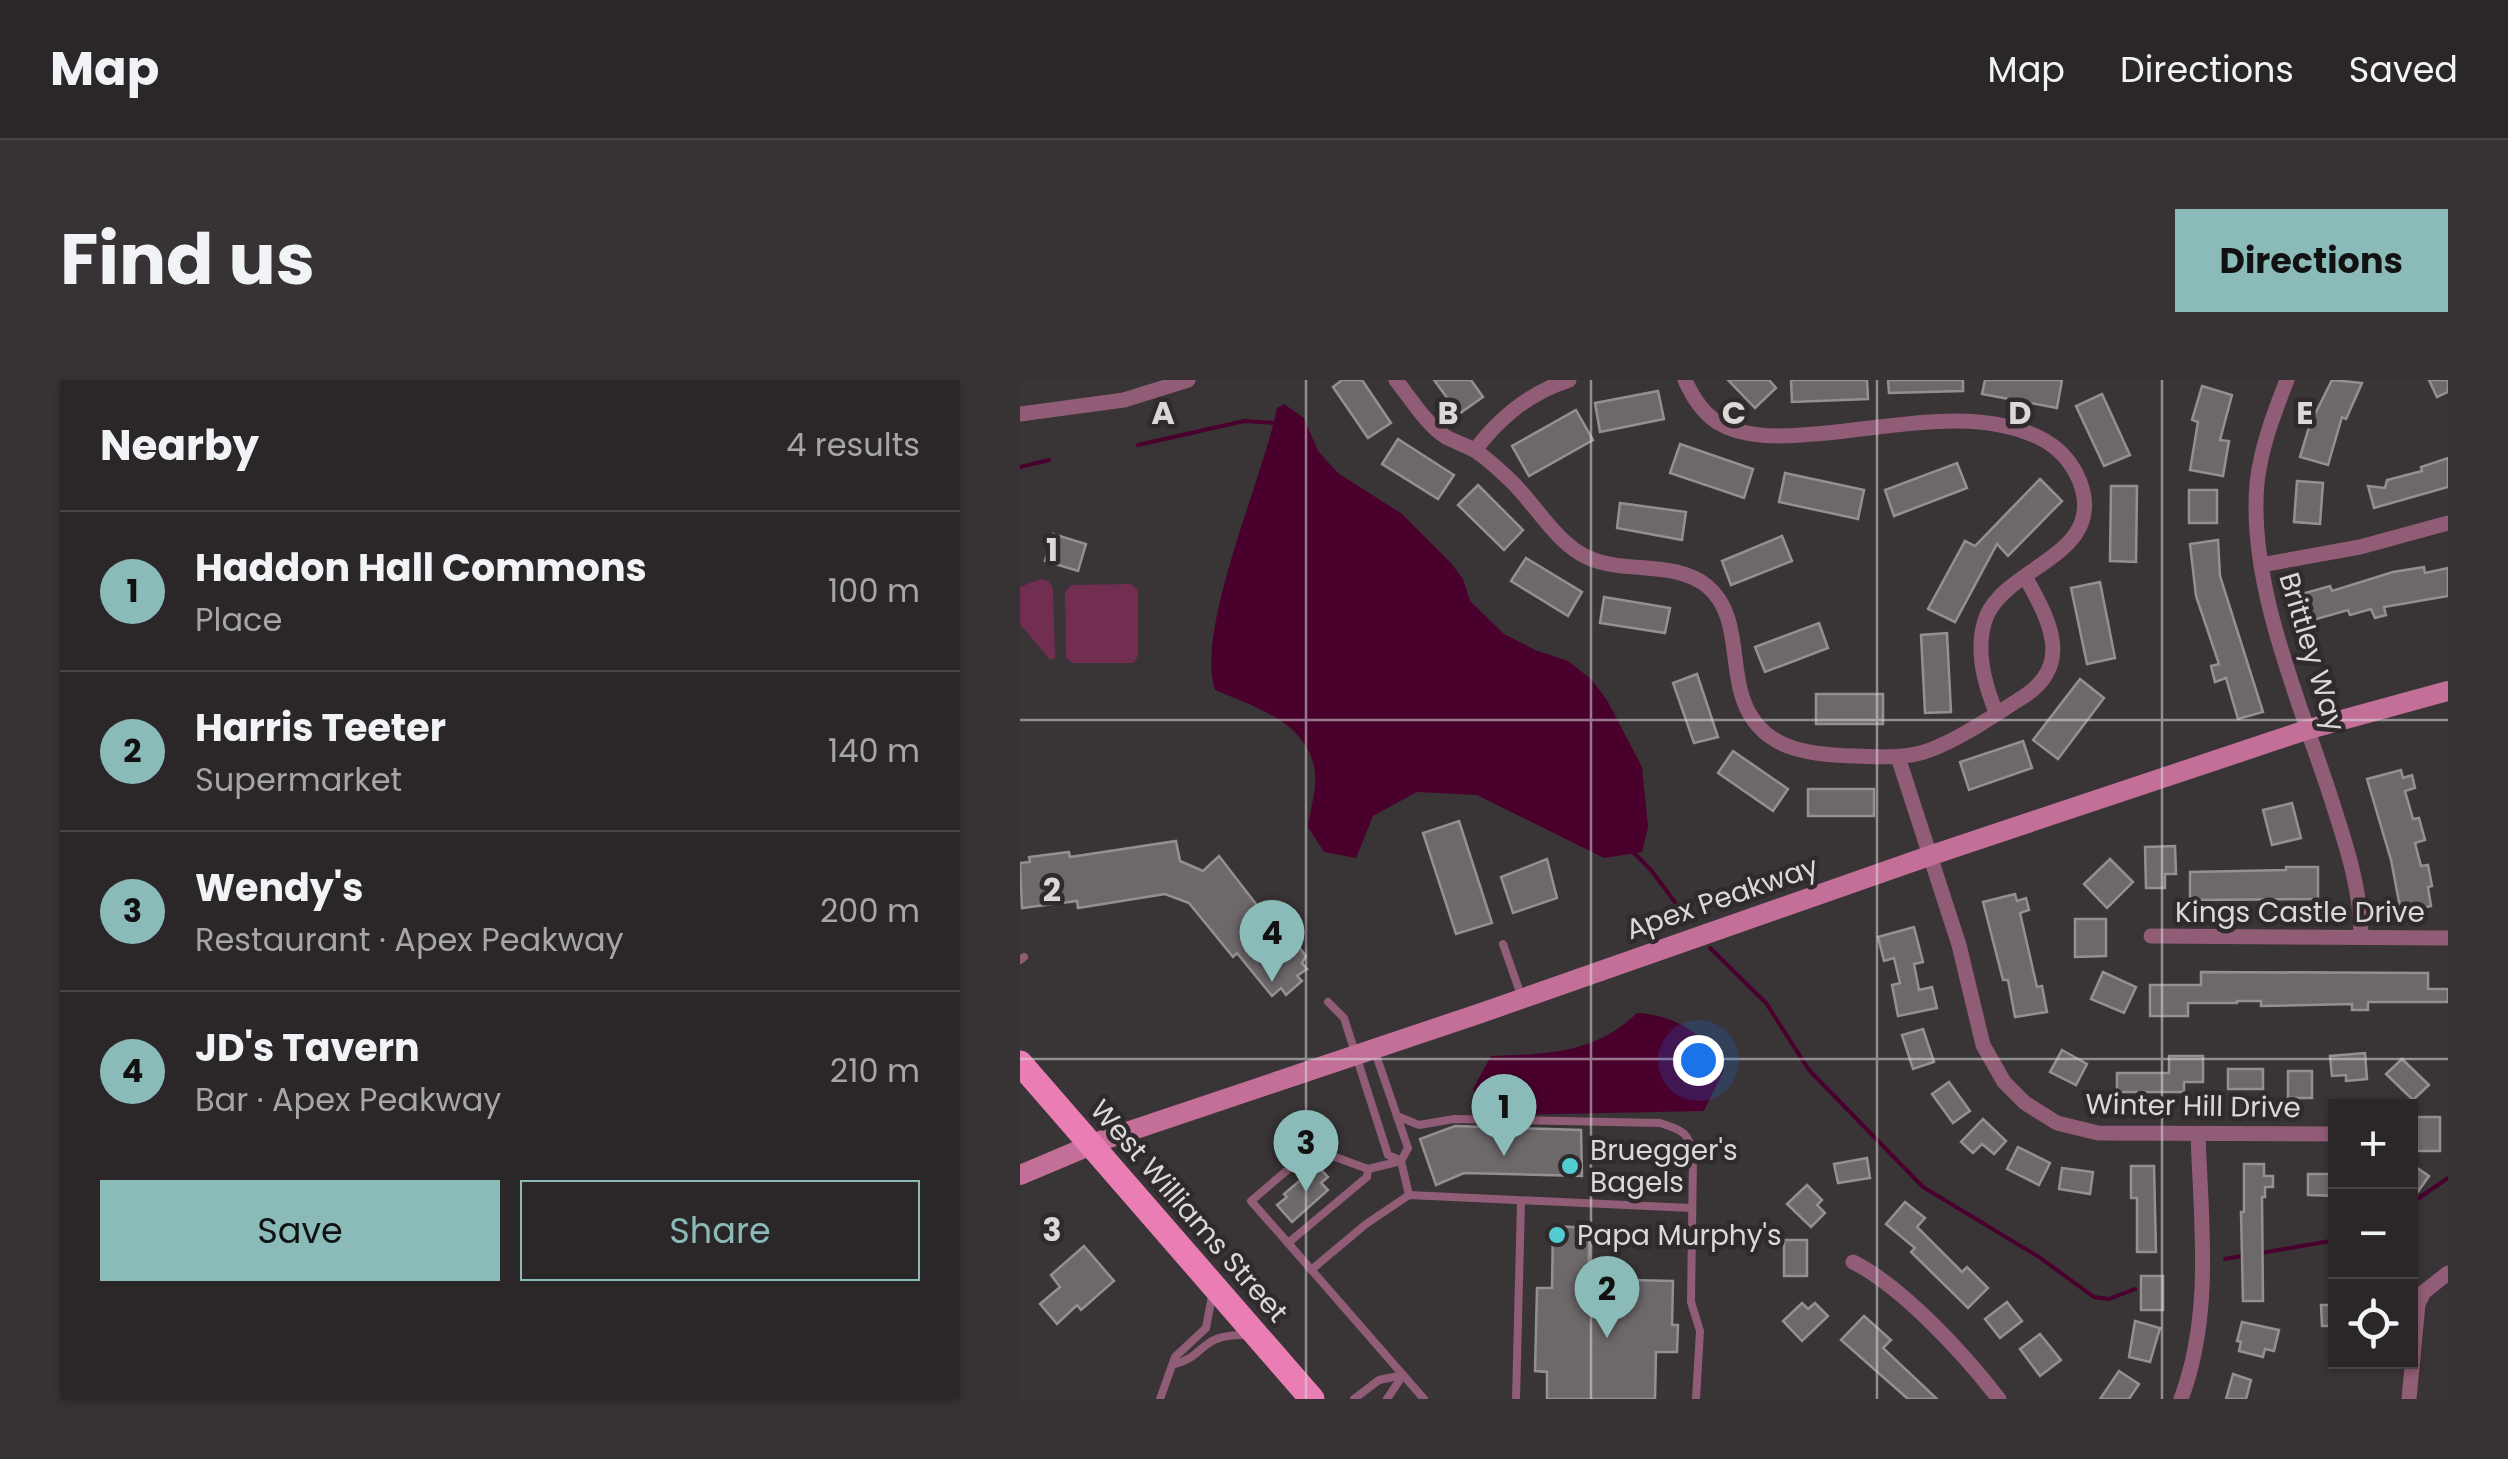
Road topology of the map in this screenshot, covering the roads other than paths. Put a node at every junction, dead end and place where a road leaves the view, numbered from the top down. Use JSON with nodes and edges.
{"nodes":[{"id":1,"x":1188,"y":380,"type":"edge"},
{"id":2,"x":1396,"y":380,"type":"edge"},
{"id":3,"x":1569,"y":380,"type":"edge"},
{"id":4,"x":1684,"y":380,"type":"edge"},
{"id":5,"x":2287,"y":380,"type":"edge"},
{"id":6,"x":1020,"y":414,"type":"edge"},
{"id":7,"x":1475,"y":450,"type":"junction"},
{"id":8,"x":2448,"y":523,"type":"edge"},
{"id":9,"x":2261,"y":565,"type":"junction"},
{"id":10,"x":2026,"y":578,"type":"junction"},
{"id":11,"x":2448,"y":691,"type":"edge"},
{"id":12,"x":1996,"y":712,"type":"junction"},
{"id":13,"x":2309,"y":729,"type":"junction"},
{"id":14,"x":1898,"y":757,"type":"junction"},
{"id":15,"x":1930,"y":856,"type":"junction"},
{"id":16,"x":2151,"y":936,"type":"dead end"},
{"id":17,"x":2360,"y":937,"type":"junction"},
{"id":18,"x":2448,"y":938,"type":"edge"},
{"id":19,"x":1503,"y":944,"type":"dead end"},
{"id":20,"x":1522,"y":998,"type":"junction"},
{"id":21,"x":1328,"y":1002,"type":"dead end"},
{"id":22,"x":1364,"y":1051,"type":"junction"},
{"id":23,"x":1020,"y":1062,"type":"edge"},
{"id":24,"x":1398,"y":1116,"type":"junction"},
{"id":25,"x":2198,"y":1134,"type":"junction"},
{"id":26,"x":2328,"y":1134,"type":"edge"},
{"id":27,"x":1091,"y":1145,"type":"junction"},
{"id":28,"x":1401,"y":1161,"type":"junction"},
{"id":29,"x":1368,"y":1169,"type":"junction"},
{"id":30,"x":1020,"y":1174,"type":"edge"},
{"id":31,"x":1409,"y":1195,"type":"junction"},
{"id":32,"x":1522,"y":1202,"type":"junction"},
{"id":33,"x":1691,"y":1208,"type":"junction"},
{"id":34,"x":1288,"y":1243,"type":"junction"},
{"id":35,"x":1854,"y":1262,"type":"dead end"},
{"id":36,"x":1311,"y":1270,"type":"junction"},
{"id":37,"x":2448,"y":1274,"type":"edge"},
{"id":38,"x":1212,"y":1284,"type":"junction"},
{"id":39,"x":1256,"y":1335,"type":"junction"},
{"id":40,"x":1175,"y":1364,"type":"junction"},
{"id":41,"x":1403,"y":1375,"type":"junction"},
{"id":42,"x":1160,"y":1399,"type":"edge"},
{"id":43,"x":1312,"y":1399,"type":"edge"},
{"id":44,"x":1354,"y":1399,"type":"edge"},
{"id":45,"x":1387,"y":1399,"type":"edge"},
{"id":46,"x":1424,"y":1399,"type":"edge"},
{"id":47,"x":1516,"y":1399,"type":"edge"},
{"id":48,"x":1696,"y":1399,"type":"edge"},
{"id":49,"x":2000,"y":1399,"type":"edge"},
{"id":50,"x":2180,"y":1399,"type":"edge"},
{"id":51,"x":2408,"y":1399,"type":"edge"}],
"edges":[{"from":1,"to":6,"type":"street"},
{"from":2,"to":7,"type":"street"},
{"from":3,"to":7,"type":"street"},
{"from":4,"to":10,"type":"street"},
{"from":5,"to":9,"type":"street","name":"Brittley Way"},
{"from":7,"to":14,"type":"street"},
{"from":8,"to":9,"type":"street"},
{"from":9,"to":13,"type":"street","name":"Brittley Way"},
{"from":10,"to":12,"type":"street"},
{"from":10,"to":12,"type":"street"},
{"from":11,"to":13,"type":"main road","name":"Apex Peakway"},
{"from":12,"to":14,"type":"street"},
{"from":13,"to":15,"type":"main road","name":"Apex Peakway"},
{"from":13,"to":17,"type":"street","name":"Brittley Way"},
{"from":14,"to":15,"type":"street","name":"Winter Hill Drive"},
{"from":15,"to":20,"type":"main road","name":"Apex Peakway"},
{"from":15,"to":25,"type":"street","name":"Winter Hill Drive"},
{"from":16,"to":17,"type":"street","name":"Kings Castle Drive"},
{"from":17,"to":18,"type":"street","name":"Kings Castle Drive"},
{"from":19,"to":20,"type":"lane"},
{"from":20,"to":22,"type":"main road","name":"Apex Peakway"},
{"from":21,"to":22,"type":"lane"},
{"from":22,"to":24,"type":"lane"},
{"from":22,"to":27,"type":"main road","name":"Apex Peakway"},
{"from":22,"to":28,"type":"lane"},
{"from":23,"to":27,"type":"main road","name":"West Williams Street"},
{"from":24,"to":28,"type":"lane"},
{"from":24,"to":33,"type":"lane"},
{"from":25,"to":26,"type":"street","name":"Winter Hill Drive"},
{"from":25,"to":50,"type":"street"},
{"from":27,"to":30,"type":"main road","name":"Apex Peakway"},
{"from":27,"to":38,"type":"main road","name":"West Williams Street"},
{"from":28,"to":29,"type":"lane"},
{"from":28,"to":31,"type":"lane"},
{"from":29,"to":34,"type":"lane"},
{"from":29,"to":34,"type":"lane"},
{"from":31,"to":32,"type":"lane"},
{"from":31,"to":36,"type":"lane"},
{"from":32,"to":33,"type":"lane"},
{"from":32,"to":47,"type":"lane"},
{"from":33,"to":48,"type":"lane"},
{"from":34,"to":36,"type":"lane"},
{"from":35,"to":49,"type":"street"},
{"from":36,"to":41,"type":"lane"},
{"from":37,"to":51,"type":"street"},
{"from":38,"to":39,"type":"main road","name":"West Williams Street"},
{"from":38,"to":40,"type":"lane"},
{"from":39,"to":40,"type":"lane"},
{"from":39,"to":43,"type":"main road","name":"West Williams Street"},
{"from":40,"to":42,"type":"lane"},
{"from":41,"to":44,"type":"lane"},
{"from":41,"to":45,"type":"lane"},
{"from":41,"to":46,"type":"lane"}]}
